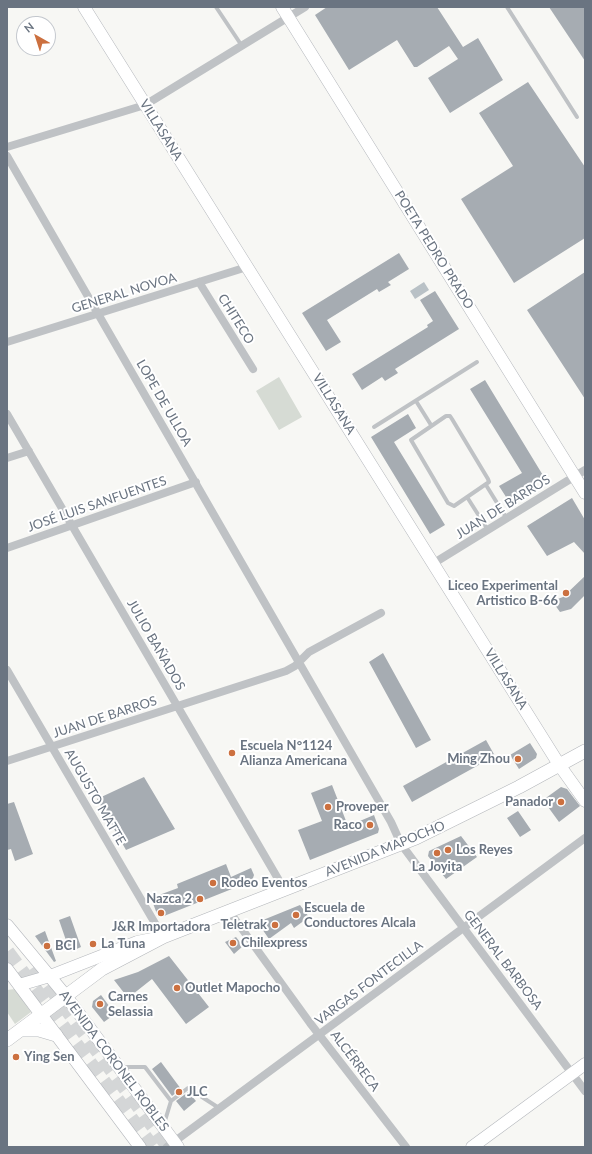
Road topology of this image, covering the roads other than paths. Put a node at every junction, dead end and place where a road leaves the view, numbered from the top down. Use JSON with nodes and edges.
{"nodes":[{"id":1,"x":84,"y":7,"type":"edge"},
{"id":2,"x":216,"y":7,"type":"edge"},
{"id":3,"x":282,"y":7,"type":"edge"},
{"id":4,"x":305,"y":7,"type":"edge"},
{"id":5,"x":507,"y":7,"type":"edge"},
{"id":6,"x":289,"y":18,"type":"junction"},
{"id":7,"x":242,"y":46,"type":"junction"},
{"id":8,"x":145,"y":105,"type":"junction"},
{"id":9,"x":577,"y":116,"type":"dead end"},
{"id":10,"x":7,"y":147,"type":"edge"},
{"id":11,"x":7,"y":156,"type":"edge"},
{"id":12,"x":247,"y":267,"type":"junction"},
{"id":13,"x":199,"y":282,"type":"junction"},
{"id":14,"x":98,"y":314,"type":"junction"},
{"id":15,"x":7,"y":342,"type":"edge"},
{"id":16,"x":477,"y":362,"type":"dead end"},
{"id":17,"x":253,"y":369,"type":"dead end"},
{"id":18,"x":416,"y":401,"type":"junction"},
{"id":19,"x":7,"y":414,"type":"edge"},
{"id":20,"x":431,"y":425,"type":"junction"},
{"id":21,"x":374,"y":427,"type":"dead end"},
{"id":22,"x":28,"y":451,"type":"junction"},
{"id":23,"x":7,"y":458,"type":"edge"},
{"id":24,"x":580,"y":474,"type":"edge"},
{"id":25,"x":196,"y":482,"type":"junction"},
{"id":26,"x":486,"y":486,"type":"junction"},
{"id":27,"x":585,"y":493,"type":"edge"},
{"id":28,"x":467,"y":497,"type":"junction"},
{"id":29,"x":507,"y":519,"type":"junction"},
{"id":30,"x":72,"y":525,"type":"junction"},
{"id":31,"x":488,"y":530,"type":"junction"},
{"id":32,"x":7,"y":548,"type":"edge"},
{"id":33,"x":434,"y":563,"type":"junction"},
{"id":34,"x":381,"y":613,"type":"dead end"},
{"id":35,"x":299,"y":662,"type":"junction"},
{"id":36,"x":7,"y":670,"type":"edge"},
{"id":37,"x":178,"y":706,"type":"junction"},
{"id":38,"x":51,"y":747,"type":"junction"},
{"id":39,"x":581,"y":755,"type":"edge"},
{"id":40,"x":7,"y":761,"type":"edge"},
{"id":41,"x":560,"y":766,"type":"junction"},
{"id":42,"x":584,"y":796,"type":"edge"},
{"id":43,"x":585,"y":838,"type":"edge"},
{"id":44,"x":401,"y":844,"type":"junction"},
{"id":45,"x":284,"y":889,"type":"junction"},
{"id":46,"x":229,"y":911,"type":"junction"},
{"id":47,"x":7,"y":925,"type":"edge"},
{"id":48,"x":464,"y":928,"type":"junction"},
{"id":49,"x":163,"y":937,"type":"junction"},
{"id":50,"x":7,"y":969,"type":"edge"},
{"id":51,"x":50,"y":976,"type":"junction"},
{"id":52,"x":18,"y":985,"type":"junction"},
{"id":53,"x":66,"y":996,"type":"junction"},
{"id":54,"x":41,"y":1015,"type":"junction"},
{"id":55,"x":21,"y":1030,"type":"junction"},
{"id":56,"x":56,"y":1035,"type":"junction"},
{"id":57,"x":320,"y":1035,"type":"junction"},
{"id":58,"x":7,"y":1040,"type":"edge"},
{"id":59,"x":585,"y":1064,"type":"edge"},
{"id":60,"x":119,"y":1067,"type":"junction"},
{"id":61,"x":572,"y":1073,"type":"junction"},
{"id":62,"x":585,"y":1091,"type":"edge"},
{"id":63,"x":171,"y":1101,"type":"junction"},
{"id":64,"x":220,"y":1108,"type":"junction"},
{"id":65,"x":163,"y":1126,"type":"junction"},
{"id":66,"x":173,"y":1145,"type":"edge"},
{"id":67,"x":140,"y":1147,"type":"edge"},
{"id":68,"x":406,"y":1147,"type":"edge"},
{"id":69,"x":472,"y":1147,"type":"edge"}],
"edges":[{"from":1,"to":8,"type":"street","name":"VILLASANA"},
{"from":2,"to":7,"type":"lane"},
{"from":3,"to":6,"type":"street","name":"POETA PEDRO PRADO"},
{"from":4,"to":6,"type":"street"},
{"from":5,"to":9,"type":"lane"},
{"from":6,"to":7,"type":"street"},
{"from":6,"to":24,"type":"street","name":"POETA PEDRO PRADO"},
{"from":7,"to":8,"type":"street"},
{"from":8,"to":10,"type":"street"},
{"from":8,"to":12,"type":"street","name":"VILLASANA"},
{"from":11,"to":14,"type":"street","name":"LOPE DE ULLOA"},
{"from":12,"to":13,"type":"street","name":"GENERAL NOVOA"},
{"from":12,"to":33,"type":"street","name":"VILLASANA"},
{"from":13,"to":14,"type":"street","name":"GENERAL NOVOA"},
{"from":13,"to":17,"type":"street","name":"CHITECO"},
{"from":14,"to":15,"type":"street","name":"GENERAL NOVOA"},
{"from":14,"to":25,"type":"street","name":"LOPE DE ULLOA"},
{"from":16,"to":18,"type":"lane"},
{"from":18,"to":20,"type":"lane"},
{"from":18,"to":21,"type":"lane"},
{"from":19,"to":22,"type":"street","name":"JULIO BAÑADOS"},
{"from":20,"to":26,"type":"lane"},
{"from":20,"to":28,"type":"lane"},
{"from":22,"to":23,"type":"street"},
{"from":22,"to":30,"type":"street","name":"JULIO BAÑADOS"},
{"from":24,"to":27,"type":"street","name":"POETA PEDRO PRADO"},
{"from":24,"to":29,"type":"street","name":"JUAN DE BARROS"},
{"from":25,"to":30,"type":"street","name":"JOSÉ LUIS SANFUENTES"},
{"from":25,"to":35,"type":"street","name":"LOPE DE ULLOA"},
{"from":26,"to":28,"type":"lane"},
{"from":26,"to":29,"type":"lane"},
{"from":28,"to":31,"type":"lane"},
{"from":29,"to":31,"type":"street","name":"JUAN DE BARROS"},
{"from":30,"to":32,"type":"street","name":"JOSÉ LUIS SANFUENTES"},
{"from":30,"to":37,"type":"street","name":"JULIO BAÑADOS"},
{"from":31,"to":33,"type":"street","name":"JUAN DE BARROS"},
{"from":33,"to":41,"type":"street","name":"VILLASANA"},
{"from":34,"to":35,"type":"street"},
{"from":35,"to":37,"type":"street","name":"JUAN DE BARROS"},
{"from":35,"to":44,"type":"street","name":"LOPE DE ULLOA"},
{"from":36,"to":38,"type":"street","name":"AUGUSTO MATTE"},
{"from":37,"to":38,"type":"street","name":"JUAN DE BARROS"},
{"from":37,"to":45,"type":"street","name":"JULIO BAÑADOS"},
{"from":38,"to":40,"type":"street","name":"JUAN DE BARROS"},
{"from":38,"to":49,"type":"street","name":"AUGUSTO MATTE"},
{"from":39,"to":41,"type":"main road","name":"AVENIDA MAPOCHO"},
{"from":41,"to":42,"type":"street","name":"VILLASANA"},
{"from":41,"to":44,"type":"main road","name":"AVENIDA MAPOCHO"},
{"from":43,"to":48,"type":"street","name":"VARGAS FONTECILLA"},
{"from":44,"to":45,"type":"main road","name":"AVENIDA MAPOCHO"},
{"from":44,"to":48,"type":"street","name":"GENERAL BARBOSA"},
{"from":45,"to":46,"type":"main road","name":"AVENIDA MAPOCHO"},
{"from":46,"to":49,"type":"main road","name":"AVENIDA MAPOCHO"},
{"from":46,"to":57,"type":"street","name":"ALCÉRRECA"},
{"from":47,"to":51,"type":"street","name":"AVENIDA CORONEL ROBLES"},
{"from":48,"to":57,"type":"street","name":"VARGAS FONTECILLA"},
{"from":48,"to":61,"type":"street","name":"GENERAL BARBOSA"},
{"from":49,"to":51,"type":"street","name":"AVENIDA MAPOCHO"},
{"from":49,"to":53,"type":"main road"},
{"from":50,"to":52,"type":"street"},
{"from":51,"to":52,"type":"street","name":"AVENIDA MAPOCHO"},
{"from":51,"to":53,"type":"street","name":"AVENIDA CORONEL ROBLES"},
{"from":52,"to":54,"type":"street"},
{"from":53,"to":54,"type":"main road"},
{"from":53,"to":60,"type":"street","name":"AVENIDA CORONEL ROBLES"},
{"from":54,"to":55,"type":"main road"},
{"from":54,"to":56,"type":"street"},
{"from":55,"to":56,"type":"main road"},
{"from":55,"to":58,"type":"main road"},
{"from":56,"to":67,"type":"street"},
{"from":57,"to":64,"type":"street","name":"VARGAS FONTECILLA"},
{"from":57,"to":68,"type":"street","name":"ALCÉRRECA"},
{"from":59,"to":61,"type":"street"},
{"from":60,"to":63,"type":"lane"},
{"from":60,"to":65,"type":"street","name":"AVENIDA CORONEL ROBLES"},
{"from":61,"to":62,"type":"street","name":"GENERAL BARBOSA"},
{"from":61,"to":69,"type":"street"},
{"from":63,"to":64,"type":"lane"},
{"from":63,"to":65,"type":"lane"},
{"from":64,"to":66,"type":"street","name":"VARGAS FONTECILLA"},
{"from":65,"to":66,"type":"street","name":"AVENIDA CORONEL ROBLES"}]}
